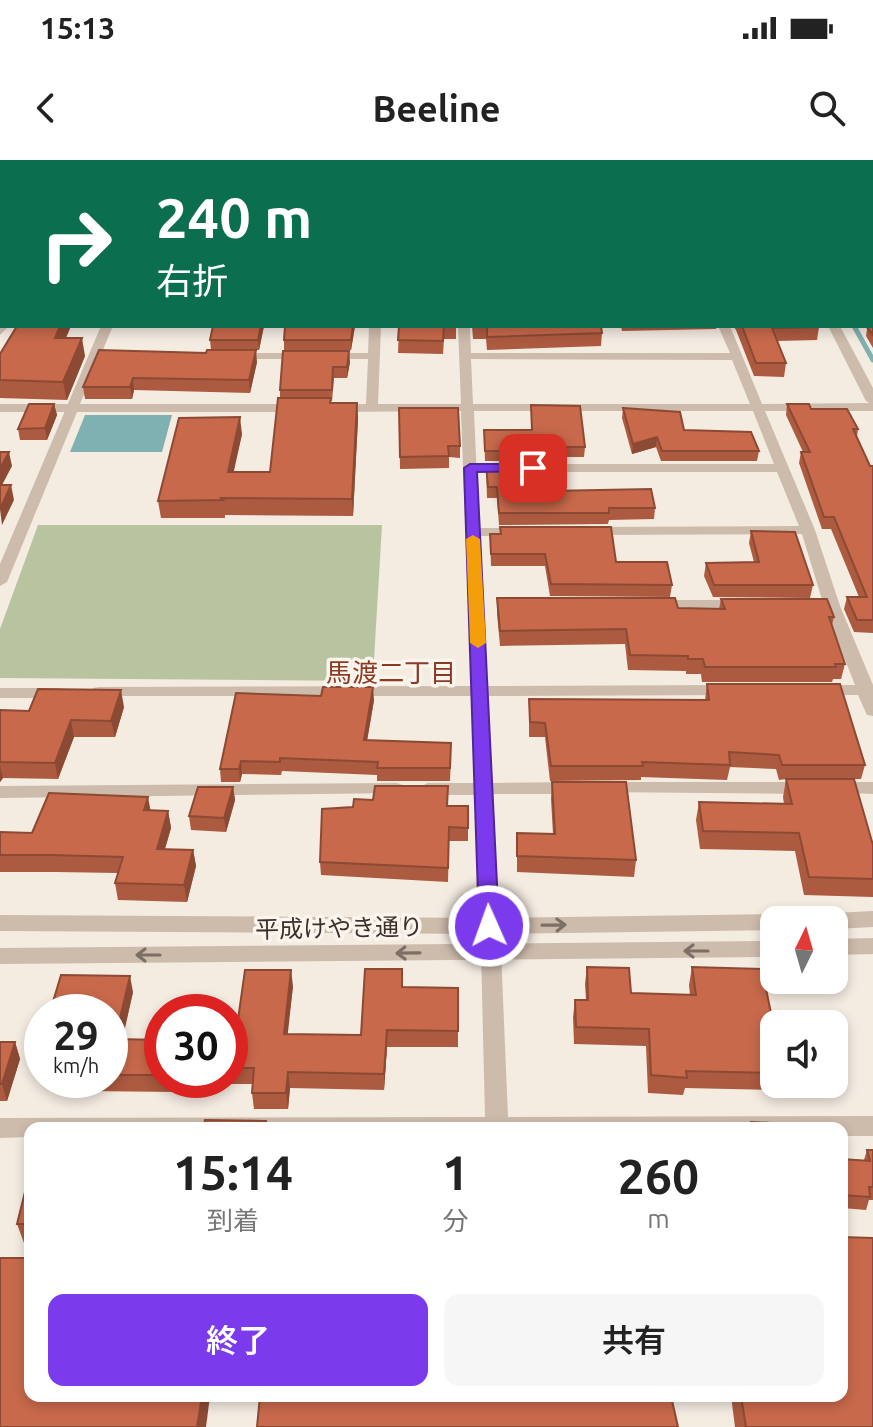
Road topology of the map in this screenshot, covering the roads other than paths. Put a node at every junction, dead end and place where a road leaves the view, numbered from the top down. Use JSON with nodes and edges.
{"nodes":[{"id":1,"x":106,"y":328,"type":"edge"},
{"id":2,"x":375,"y":328,"type":"edge"},
{"id":3,"x":464,"y":328,"type":"edge"},
{"id":4,"x":725,"y":328,"type":"edge"},
{"id":5,"x":835,"y":328,"type":"edge"},
{"id":6,"x":96,"y":356,"type":"junction"},
{"id":7,"x":112,"y":356,"type":"edge"},
{"id":8,"x":220,"y":356,"type":"edge"},
{"id":9,"x":374,"y":356,"type":"junction"},
{"id":10,"x":466,"y":356,"type":"junction"},
{"id":11,"x":736,"y":357,"type":"junction"},
{"id":12,"x":873,"y":401,"type":"edge"},
{"id":13,"x":468,"y":407,"type":"junction"},
{"id":14,"x":756,"y":407,"type":"junction"},
{"id":15,"x":873,"y":407,"type":"edge"},
{"id":16,"x":0,"y":408,"type":"edge"},
{"id":17,"x":74,"y":408,"type":"junction"},
{"id":18,"x":308,"y":408,"type":"edge"},
{"id":19,"x":324,"y":408,"type":"edge"},
{"id":20,"x":372,"y":408,"type":"junction"},
{"id":21,"x":470,"y":468,"type":"junction"},
{"id":22,"x":486,"y":468,"type":"edge"},
{"id":23,"x":501,"y":468,"type":"edge"},
{"id":24,"x":782,"y":468,"type":"junction"},
{"id":25,"x":808,"y":530,"type":"junction"},
{"id":26,"x":473,"y":532,"type":"junction"},
{"id":27,"x":537,"y":532,"type":"edge"},
{"id":28,"x":568,"y":532,"type":"edge"},
{"id":29,"x":0,"y":582,"type":"edge"},
{"id":30,"x":631,"y":605,"type":"edge"},
{"id":31,"x":755,"y":605,"type":"edge"},
{"id":32,"x":742,"y":690,"type":"edge"},
{"id":33,"x":804,"y":690,"type":"edge"},
{"id":34,"x":869,"y":690,"type":"edge"},
{"id":35,"x":480,"y":691,"type":"junction"},
{"id":36,"x":0,"y":693,"type":"edge"},
{"id":37,"x":873,"y":711,"type":"edge"},
{"id":38,"x":482,"y":788,"type":"junction"},
{"id":39,"x":873,"y":788,"type":"edge"},
{"id":40,"x":0,"y":792,"type":"edge"},
{"id":41,"x":873,"y":919,"type":"edge"},
{"id":42,"x":848,"y":920,"type":"edge"},
{"id":43,"x":760,"y":922,"type":"edge"},
{"id":44,"x":0,"y":923,"type":"edge"},
{"id":45,"x":489,"y":926,"type":"junction"},
{"id":46,"x":873,"y":946,"type":"edge"},
{"id":47,"x":848,"y":947,"type":"edge"},
{"id":48,"x":760,"y":949,"type":"edge"},
{"id":49,"x":491,"y":951,"type":"junction"},
{"id":50,"x":0,"y":956,"type":"edge"},
{"id":51,"x":497,"y":1122,"type":"edge"},
{"id":52,"x":848,"y":1126,"type":"edge"},
{"id":53,"x":873,"y":1126,"type":"edge"},
{"id":54,"x":0,"y":1128,"type":"edge"},
{"id":55,"x":24,"y":1128,"type":"edge"}],
"edges":[{"from":1,"to":6,"type":"street"},
{"from":2,"to":9,"type":"street"},
{"from":3,"to":10,"type":"street"},
{"from":4,"to":11,"type":"street"},
{"from":5,"to":12,"type":"street"},
{"from":6,"to":7,"type":"street"},
{"from":6,"to":17,"type":"street"},
{"from":8,"to":9,"type":"street"},
{"from":9,"to":20,"type":"street"},
{"from":10,"to":11,"type":"street"},
{"from":10,"to":13,"type":"street"},
{"from":11,"to":14,"type":"street"},
{"from":13,"to":14,"type":"street"},
{"from":13,"to":20,"type":"street"},
{"from":13,"to":21,"type":"street"},
{"from":14,"to":15,"type":"street"},
{"from":14,"to":24,"type":"street"},
{"from":16,"to":17,"type":"street"},
{"from":17,"to":18,"type":"street"},
{"from":17,"to":29,"type":"street"},
{"from":19,"to":20,"type":"street"},
{"from":21,"to":22,"type":"street"},
{"from":21,"to":26,"type":"street"},
{"from":23,"to":24,"type":"street"},
{"from":24,"to":25,"type":"street"},
{"from":25,"to":28,"type":"street"},
{"from":25,"to":34,"type":"street"},
{"from":26,"to":27,"type":"street"},
{"from":26,"to":35,"type":"street"},
{"from":30,"to":31,"type":"street"},
{"from":32,"to":35,"type":"street"},
{"from":33,"to":34,"type":"street"},
{"from":34,"to":37,"type":"street"},
{"from":35,"to":36,"type":"street"},
{"from":35,"to":38,"type":"street"},
{"from":38,"to":39,"type":"street"},
{"from":38,"to":40,"type":"street"},
{"from":38,"to":45,"type":"street"},
{"from":41,"to":42,"type":"street"},
{"from":45,"to":43,"type":"street","name":"平成けやき通り","one_way":true},
{"from":44,"to":45,"type":"street","name":"平成けやき通り"},
{"from":46,"to":47,"type":"street"},
{"from":48,"to":49,"type":"street","name":"平成けやき通り","one_way":true},
{"from":49,"to":50,"type":"street","name":"平成けやき通り","one_way":true},
{"from":49,"to":51,"type":"street"},
{"from":52,"to":53,"type":"street"},
{"from":54,"to":55,"type":"street"}]}
